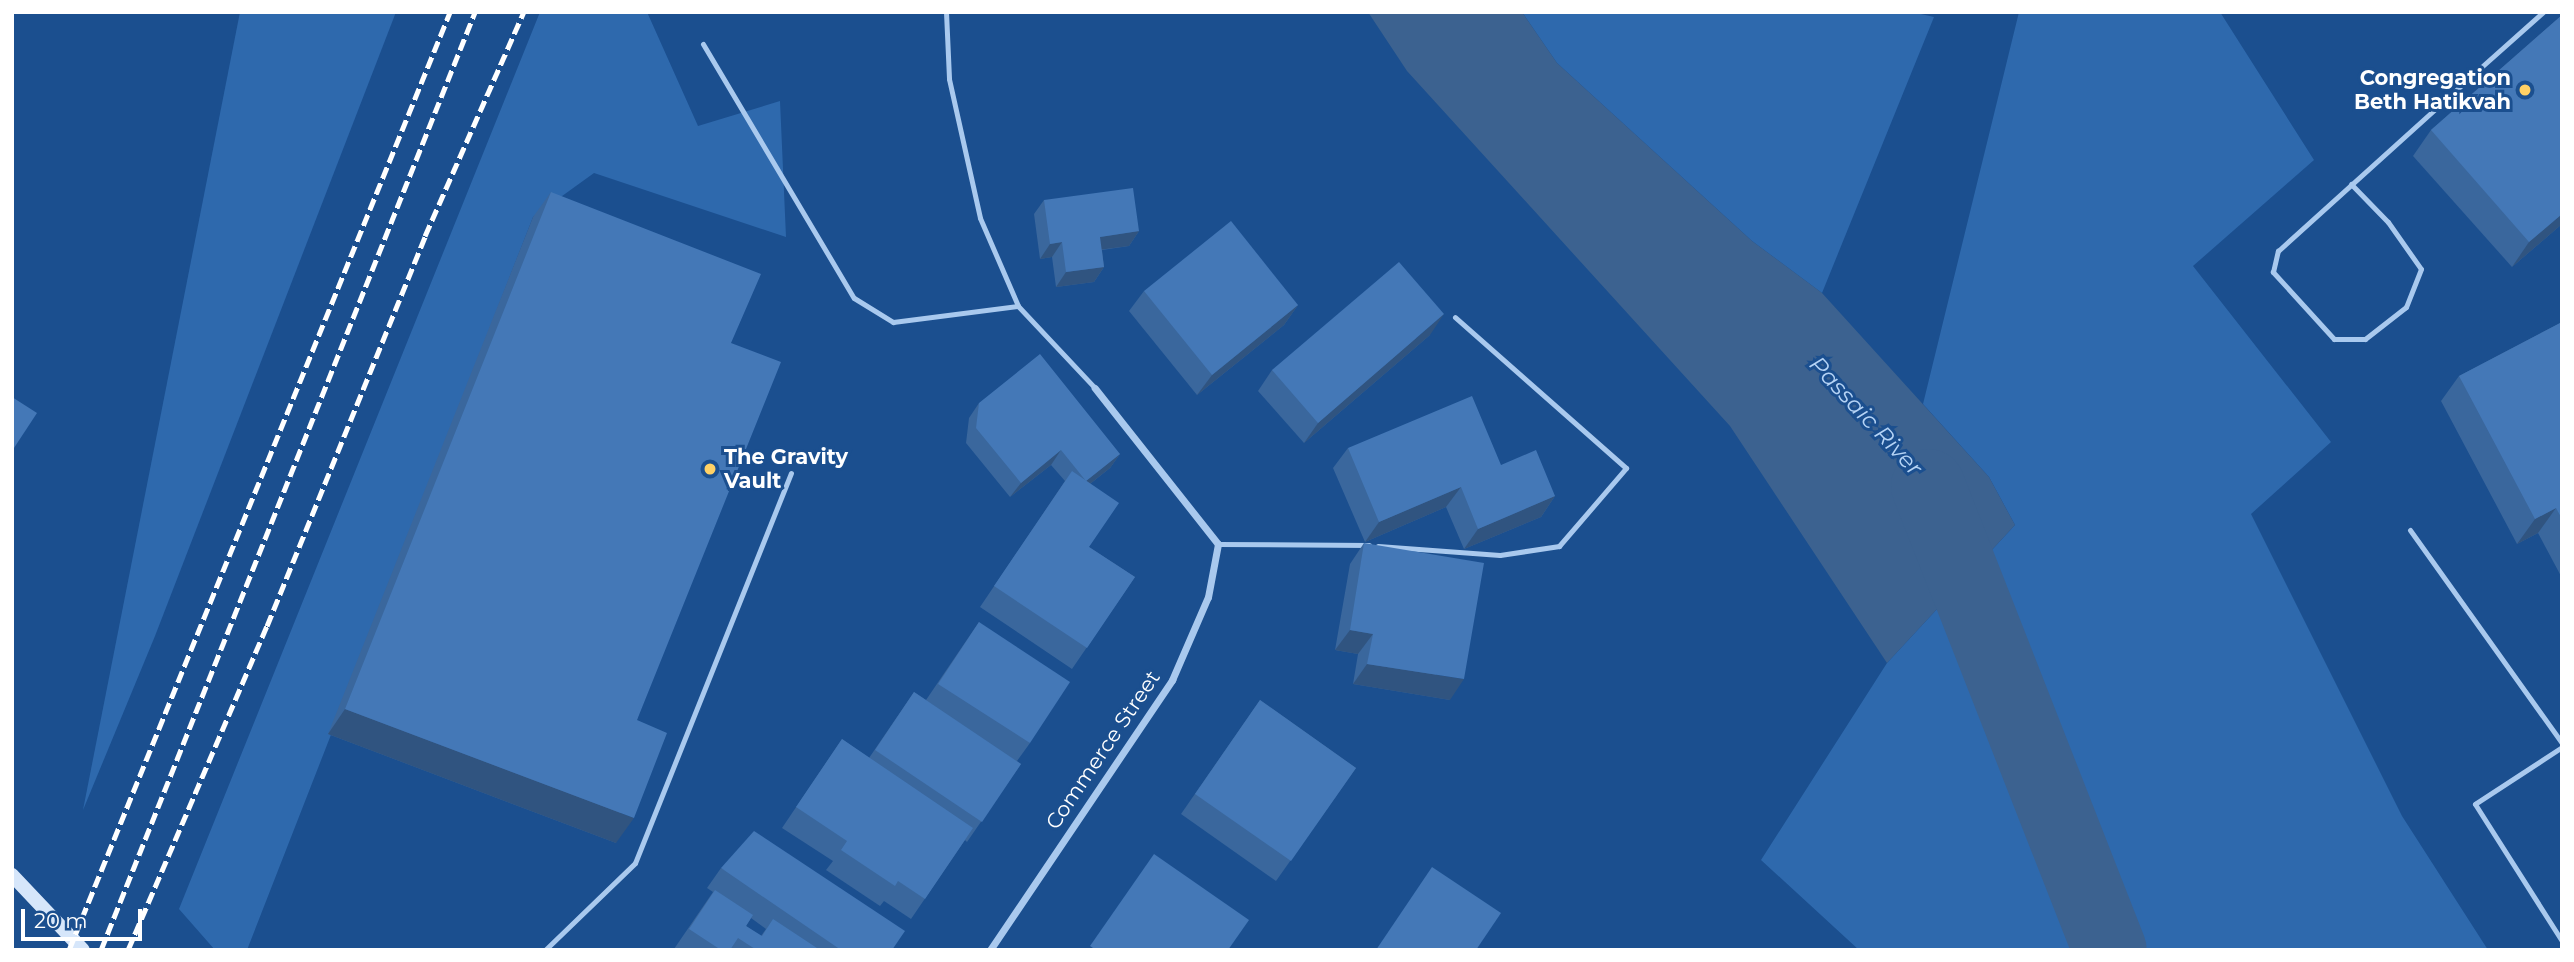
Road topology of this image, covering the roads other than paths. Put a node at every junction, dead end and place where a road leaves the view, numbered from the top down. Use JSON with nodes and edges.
{"nodes":[{"id":1,"x":946,"y":12,"type":"edge"},
{"id":2,"x":2543,"y":12,"type":"edge"},
{"id":3,"x":704,"y":44,"type":"dead end"},
{"id":4,"x":2351,"y":184,"type":"junction"},
{"id":5,"x":1018,"y":306,"type":"junction"},
{"id":6,"x":1455,"y":317,"type":"dead end"},
{"id":7,"x":1095,"y":388,"type":"joint"},
{"id":8,"x":791,"y":474,"type":"dead end"},
{"id":9,"x":2410,"y":530,"type":"dead end"},
{"id":10,"x":1218,"y":544,"type":"junction"},
{"id":11,"x":2562,"y":745,"type":"edge"},
{"id":12,"x":12,"y":875,"type":"edge"},
{"id":13,"x":2562,"y":941,"type":"edge"},
{"id":14,"x":83,"y":950,"type":"edge"},
{"id":15,"x":545,"y":950,"type":"edge"},
{"id":16,"x":990,"y":950,"type":"edge"}],
"edges":[{"from":1,"to":5,"type":"lane"},
{"from":2,"to":4,"type":"lane"},
{"from":3,"to":5,"type":"lane"},
{"from":4,"to":4,"type":"lane"},
{"from":5,"to":7,"type":"lane"},
{"from":6,"to":10,"type":"lane"},
{"from":7,"to":10,"type":"street"},
{"from":8,"to":15,"type":"lane"},
{"from":9,"to":11,"type":"lane"},
{"from":10,"to":16,"type":"street","name":"Commerce Street"},
{"from":11,"to":13,"type":"lane"},
{"from":12,"to":14,"type":"main road"}]}
